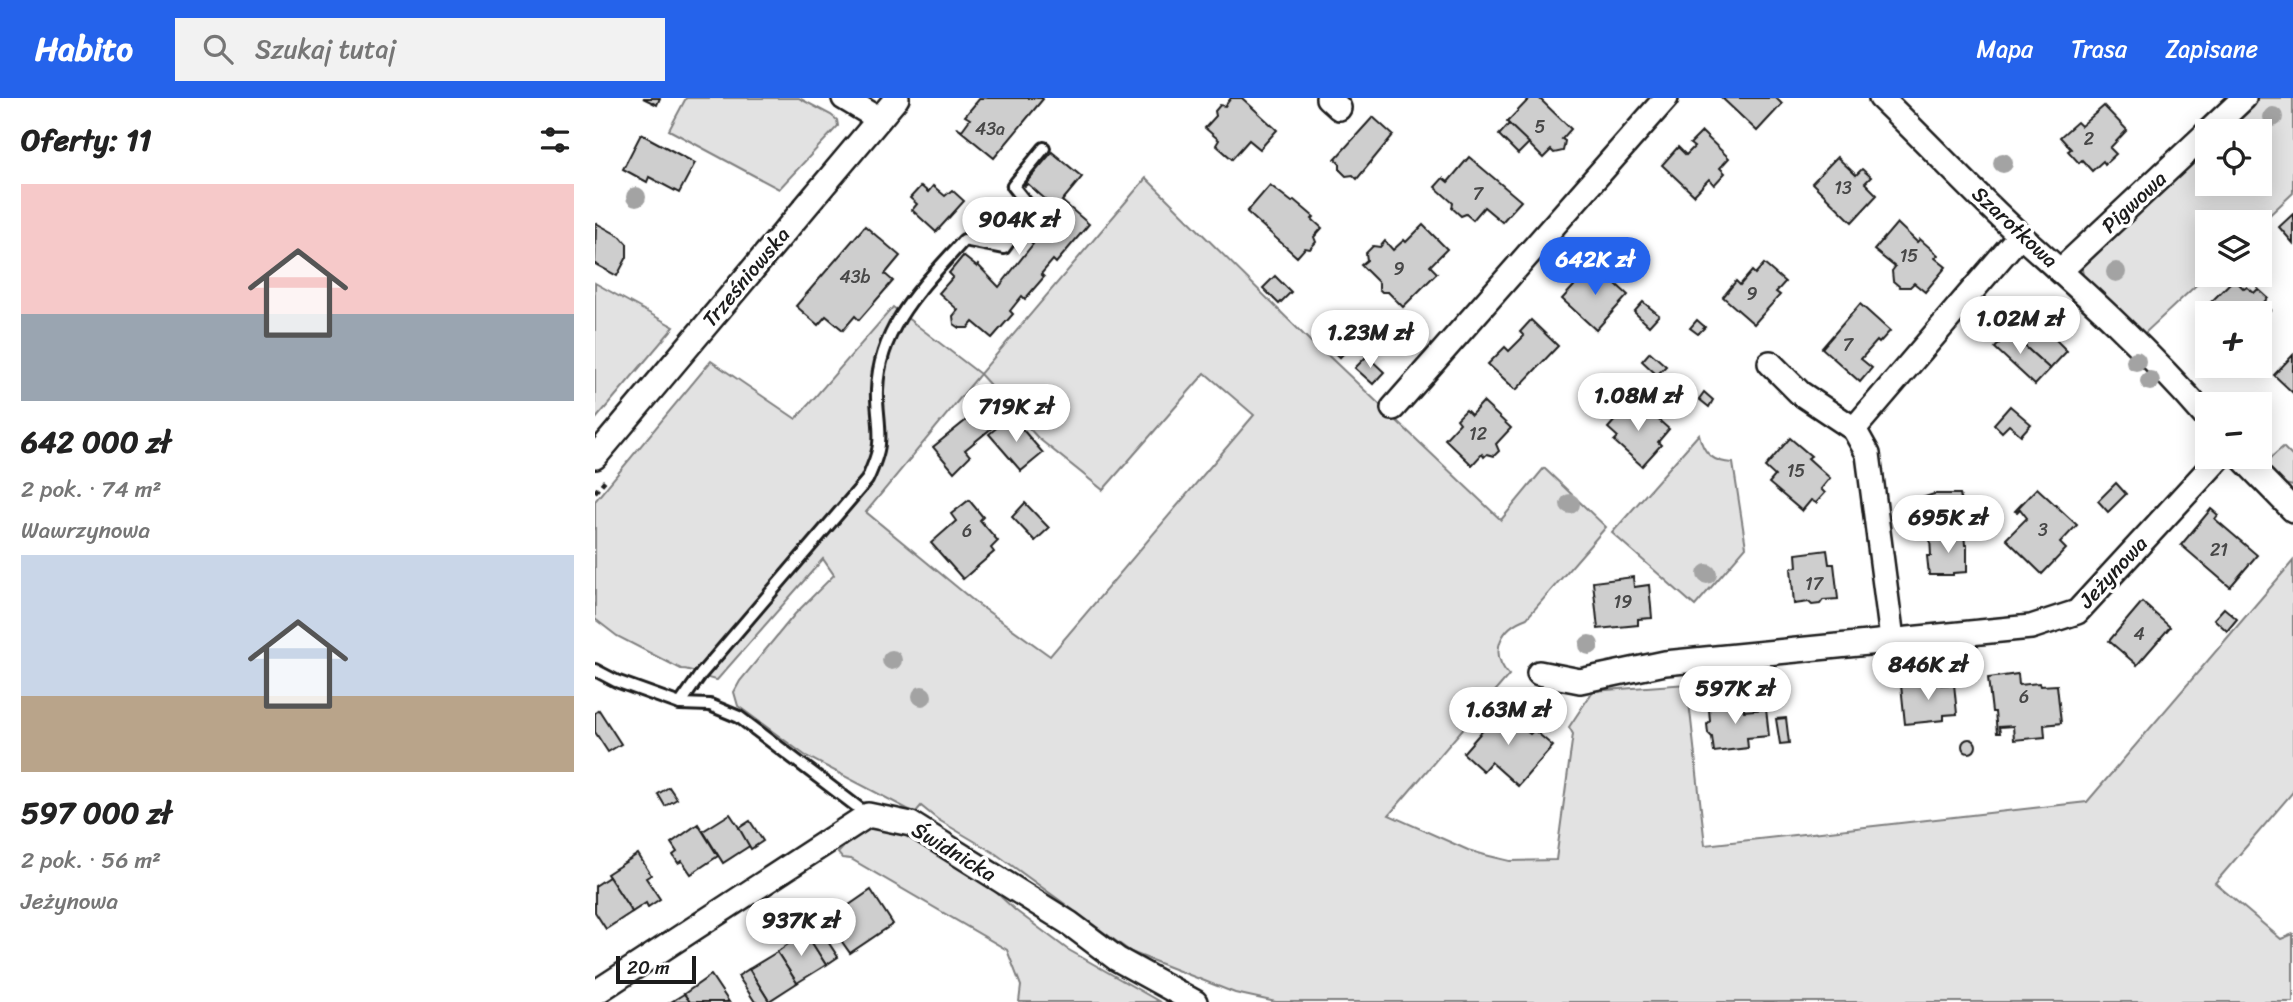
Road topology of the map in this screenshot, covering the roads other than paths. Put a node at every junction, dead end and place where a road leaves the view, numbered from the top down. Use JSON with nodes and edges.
{"nodes":[{"id":1,"x":844,"y":98,"type":"edge"},
{"id":2,"x":897,"y":98,"type":"edge"},
{"id":3,"x":1666,"y":98,"type":"edge"},
{"id":4,"x":2244,"y":98,"type":"edge"},
{"id":5,"x":1893,"y":102,"type":"edge"},
{"id":6,"x":879,"y":119,"type":"junction"},
{"id":7,"x":2222,"y":119,"type":"edge"},
{"id":8,"x":2195,"y":144,"type":"edge"},
{"id":9,"x":1044,"y":148,"type":"dead end"},
{"id":10,"x":2020,"y":235,"type":"junction"},
{"id":11,"x":2061,"y":270,"type":"junction"},
{"id":12,"x":1770,"y":363,"type":"dead end"},
{"id":13,"x":2195,"y":405,"type":"edge"},
{"id":14,"x":1393,"y":408,"type":"dead end"},
{"id":15,"x":1854,"y":429,"type":"junction"},
{"id":16,"x":595,"y":457,"type":"edge"},
{"id":17,"x":2209,"y":469,"type":"edge"},
{"id":18,"x":2254,"y":469,"type":"edge"},
{"id":19,"x":2288,"y":501,"type":"edge"},
{"id":20,"x":1892,"y":639,"type":"junction"},
{"id":21,"x":595,"y":670,"type":"edge"},
{"id":22,"x":1538,"y":673,"type":"dead end"},
{"id":23,"x":680,"y":704,"type":"junction"},
{"id":24,"x":868,"y":814,"type":"junction"},
{"id":25,"x":595,"y":993,"type":"edge"},
{"id":26,"x":1195,"y":1002,"type":"edge"}],
"edges":[{"from":1,"to":6,"type":"street"},
{"from":2,"to":6,"type":"street","name":"Trześniowska"},
{"from":3,"to":14,"type":"street"},
{"from":4,"to":7,"type":"street","name":"Pigwowa"},
{"from":5,"to":10,"type":"street","name":"Szarotkowa"},
{"from":6,"to":16,"type":"street","name":"Trześniowska"},
{"from":8,"to":11,"type":"street","name":"Pigwowa"},
{"from":9,"to":23,"type":"lane"},
{"from":10,"to":11,"type":"street","name":"Szarotkowa"},
{"from":10,"to":15,"type":"street"},
{"from":11,"to":13,"type":"street","name":"Szarotkowa"},
{"from":12,"to":15,"type":"street"},
{"from":15,"to":20,"type":"street"},
{"from":17,"to":20,"type":"street","name":"Jeżynowa"},
{"from":18,"to":19,"type":"street"},
{"from":20,"to":22,"type":"street","name":"Jeżynowa"},
{"from":21,"to":23,"type":"lane","name":"Świdnicka"},
{"from":23,"to":24,"type":"lane","name":"Świdnicka"},
{"from":24,"to":25,"type":"street"},
{"from":24,"to":26,"type":"street","name":"Świdnicka"}]}
